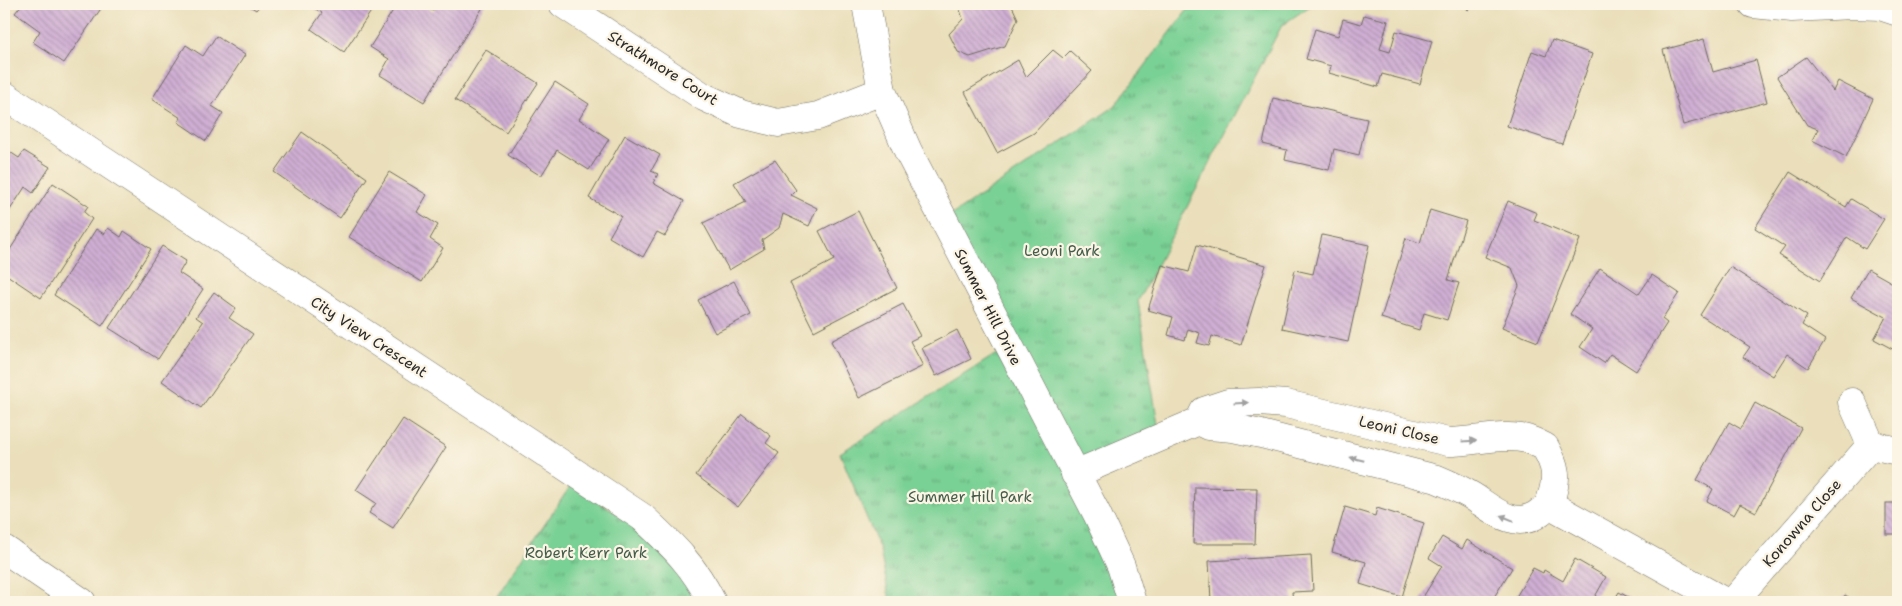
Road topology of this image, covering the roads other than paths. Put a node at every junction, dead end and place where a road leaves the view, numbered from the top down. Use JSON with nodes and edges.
{"nodes":[{"id":1,"x":563,"y":4,"type":"edge"},
{"id":2,"x":866,"y":4,"type":"edge"},
{"id":3,"x":1753,"y":4,"type":"edge"},
{"id":4,"x":1898,"y":12,"type":"edge"},
{"id":5,"x":882,"y":91,"type":"junction"},
{"id":6,"x":4,"y":95,"type":"edge"},
{"id":7,"x":1852,"y":402,"type":"dead end"},
{"id":8,"x":1199,"y":421,"type":"junction"},
{"id":9,"x":1871,"y":445,"type":"junction"},
{"id":10,"x":1898,"y":451,"type":"edge"},
{"id":11,"x":1075,"y":474,"type":"junction"},
{"id":12,"x":1550,"y":504,"type":"junction"},
{"id":13,"x":4,"y":549,"type":"edge"},
{"id":14,"x":82,"y":602,"type":"edge"},
{"id":15,"x":712,"y":602,"type":"edge"},
{"id":16,"x":1132,"y":602,"type":"edge"},
{"id":17,"x":1726,"y":602,"type":"edge"},
{"id":18,"x":1733,"y":602,"type":"edge"}],
"edges":[{"from":1,"to":5,"type":"street","name":"Strathmore Court"},
{"from":2,"to":5,"type":"street","name":"Summer Hill Drive"},
{"from":3,"to":4,"type":"street"},
{"from":5,"to":11,"type":"street","name":"Summer Hill Drive"},
{"from":6,"to":15,"type":"street","name":"City View Crescent"},
{"from":7,"to":9,"type":"street"},
{"from":8,"to":11,"type":"street","name":"Leoni Close"},
{"from":12,"to":8,"type":"street","one_way":true},
{"from":8,"to":12,"type":"street","name":"Leoni Close","one_way":true},
{"from":9,"to":10,"type":"street"},
{"from":9,"to":18,"type":"street","name":"Konowna Close"},
{"from":11,"to":16,"type":"street","name":"Summer Hill Drive"},
{"from":12,"to":17,"type":"street"},
{"from":13,"to":14,"type":"street"}]}
